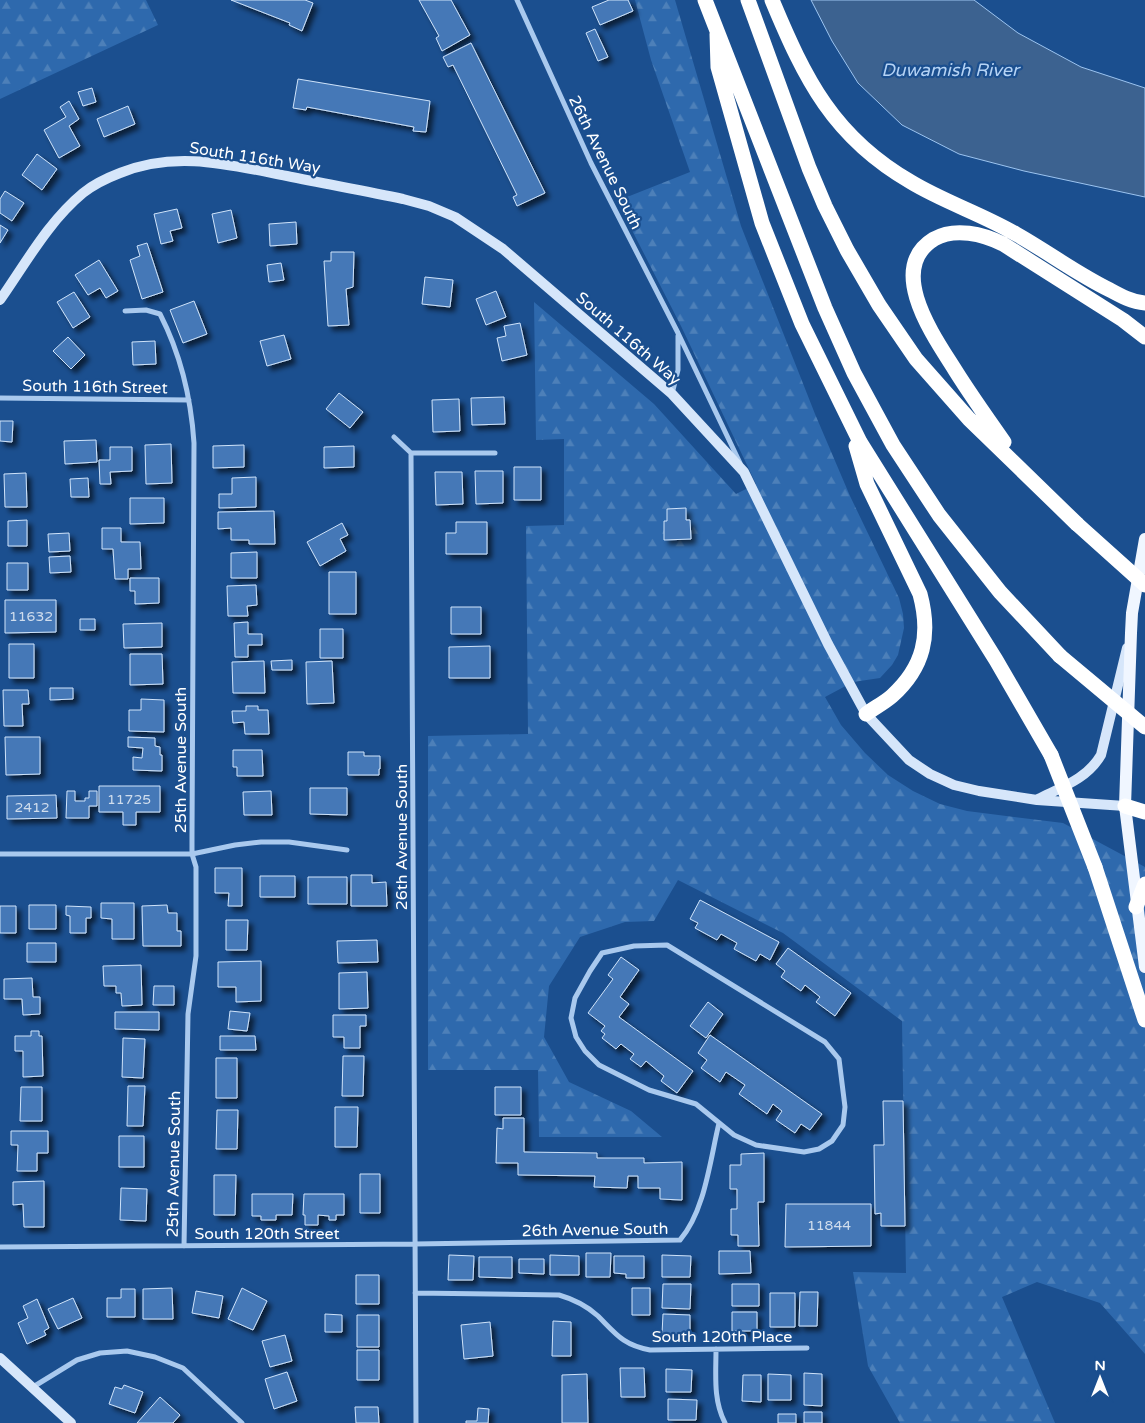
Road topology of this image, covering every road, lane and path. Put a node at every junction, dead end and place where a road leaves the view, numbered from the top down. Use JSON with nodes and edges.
{"nodes":[{"id":1,"x":517,"y":0,"type":"edge"},
{"id":2,"x":705,"y":0,"type":"edge"},
{"id":3,"x":748,"y":0,"type":"edge"},
{"id":4,"x":772,"y":0,"type":"edge"},
{"id":5,"x":717,"y":34,"type":"junction"},
{"id":6,"x":0,"y":300,"type":"edge"},
{"id":7,"x":1145,"y":303,"type":"edge"},
{"id":8,"x":125,"y":311,"type":"dead end"},
{"id":9,"x":678,"y":332,"type":"junction"},
{"id":10,"x":1145,"y":337,"type":"edge"},
{"id":11,"x":672,"y":394,"type":"junction"},
{"id":12,"x":0,"y":398,"type":"edge"},
{"id":13,"x":189,"y":400,"type":"junction"},
{"id":14,"x":850,"y":425,"type":"junction"},
{"id":15,"x":394,"y":437,"type":"dead end"},
{"id":16,"x":411,"y":453,"type":"junction"},
{"id":17,"x":495,"y":453,"type":"dead end"},
{"id":18,"x":1023,"y":470,"type":"junction"},
{"id":19,"x":744,"y":472,"type":"junction"},
{"id":20,"x":1145,"y":539,"type":"edge"},
{"id":21,"x":1145,"y":585,"type":"edge"},
{"id":22,"x":1131,"y":633,"type":"junction"},
{"id":23,"x":866,"y":714,"type":"junction"},
{"id":24,"x":1145,"y":726,"type":"edge"},
{"id":25,"x":1037,"y":800,"type":"junction"},
{"id":26,"x":1126,"y":806,"type":"junction"},
{"id":27,"x":1145,"y":812,"type":"edge"},
{"id":28,"x":347,"y":850,"type":"dead end"},
{"id":29,"x":0,"y":854,"type":"edge"},
{"id":30,"x":192,"y":854,"type":"junction"},
{"id":31,"x":1145,"y":884,"type":"edge"},
{"id":32,"x":1136,"y":907,"type":"junction"},
{"id":33,"x":1145,"y":967,"type":"edge"},
{"id":34,"x":1145,"y":1020,"type":"edge"},
{"id":35,"x":719,"y":1123,"type":"junction"},
{"id":36,"x":415,"y":1244,"type":"junction"},
{"id":37,"x":184,"y":1246,"type":"junction"},
{"id":38,"x":0,"y":1247,"type":"edge"},
{"id":39,"x":415,"y":1292,"type":"junction"},
{"id":40,"x":807,"y":1348,"type":"dead end"},
{"id":41,"x":716,"y":1349,"type":"junction"},
{"id":42,"x":2,"y":1363,"type":"edge"},
{"id":43,"x":32,"y":1388,"type":"junction"},
{"id":44,"x":71,"y":1423,"type":"edge"},
{"id":45,"x":242,"y":1423,"type":"edge"},
{"id":46,"x":416,"y":1423,"type":"edge"},
{"id":47,"x":725,"y":1423,"type":"edge"}],
"edges":[{"from":1,"to":9,"type":"street","name":"26th Avenue South"},
{"from":2,"to":5,"type":"highway"},
{"from":3,"to":18,"type":"highway"},
{"from":4,"to":7,"type":"highway"},
{"from":5,"to":14,"type":"highway"},
{"from":5,"to":24,"type":"highway","bridge":true},
{"from":6,"to":11,"type":"street","name":"South 116th Way"},
{"from":8,"to":13,"type":"street","name":"25th Avenue South"},
{"from":9,"to":11,"type":"street","name":"26th Avenue South"},
{"from":9,"to":19,"type":"street","name":"26th Avenue South"},
{"from":10,"to":18,"type":"highway"},
{"from":11,"to":19,"type":"street","name":"South 116th Way"},
{"from":12,"to":13,"type":"street","name":"South 116th Street"},
{"from":13,"to":30,"type":"street","name":"25th Avenue South"},
{"from":14,"to":23,"type":"highway"},
{"from":14,"to":34,"type":"highway","bridge":true},
{"from":15,"to":16,"type":"street"},
{"from":16,"to":17,"type":"street"},
{"from":16,"to":36,"type":"street","name":"26th Avenue South"},
{"from":18,"to":21,"type":"highway","bridge":true},
{"from":19,"to":23,"type":"street","name":"South 116th Way"},
{"from":20,"to":22,"type":"main road"},
{"from":22,"to":25,"type":"street"},
{"from":22,"to":26,"type":"main road"},
{"from":23,"to":25,"type":"street","name":"South 116th Way"},
{"from":25,"to":26,"type":"street","name":"South 116th Way"},
{"from":26,"to":27,"type":"highway"},
{"from":26,"to":32,"type":"main road"},
{"from":28,"to":30,"type":"street"},
{"from":29,"to":30,"type":"street"},
{"from":30,"to":37,"type":"street","name":"25th Avenue South"},
{"from":31,"to":32,"type":"highway"},
{"from":32,"to":33,"type":"main road"},
{"from":35,"to":35,"type":"street"},
{"from":35,"to":36,"type":"street","name":"26th Avenue South"},
{"from":36,"to":37,"type":"street","name":"South 120th Street"},
{"from":36,"to":39,"type":"street","name":"26th Avenue South"},
{"from":37,"to":38,"type":"street","name":"South 120th Street"},
{"from":39,"to":41,"type":"street","name":"South 120th Place"},
{"from":39,"to":46,"type":"street","name":"26th Avenue South"},
{"from":40,"to":41,"type":"street","name":"South 120th Place"},
{"from":41,"to":47,"type":"street"},
{"from":42,"to":43,"type":"street"},
{"from":43,"to":44,"type":"street"},
{"from":43,"to":45,"type":"street"}]}
